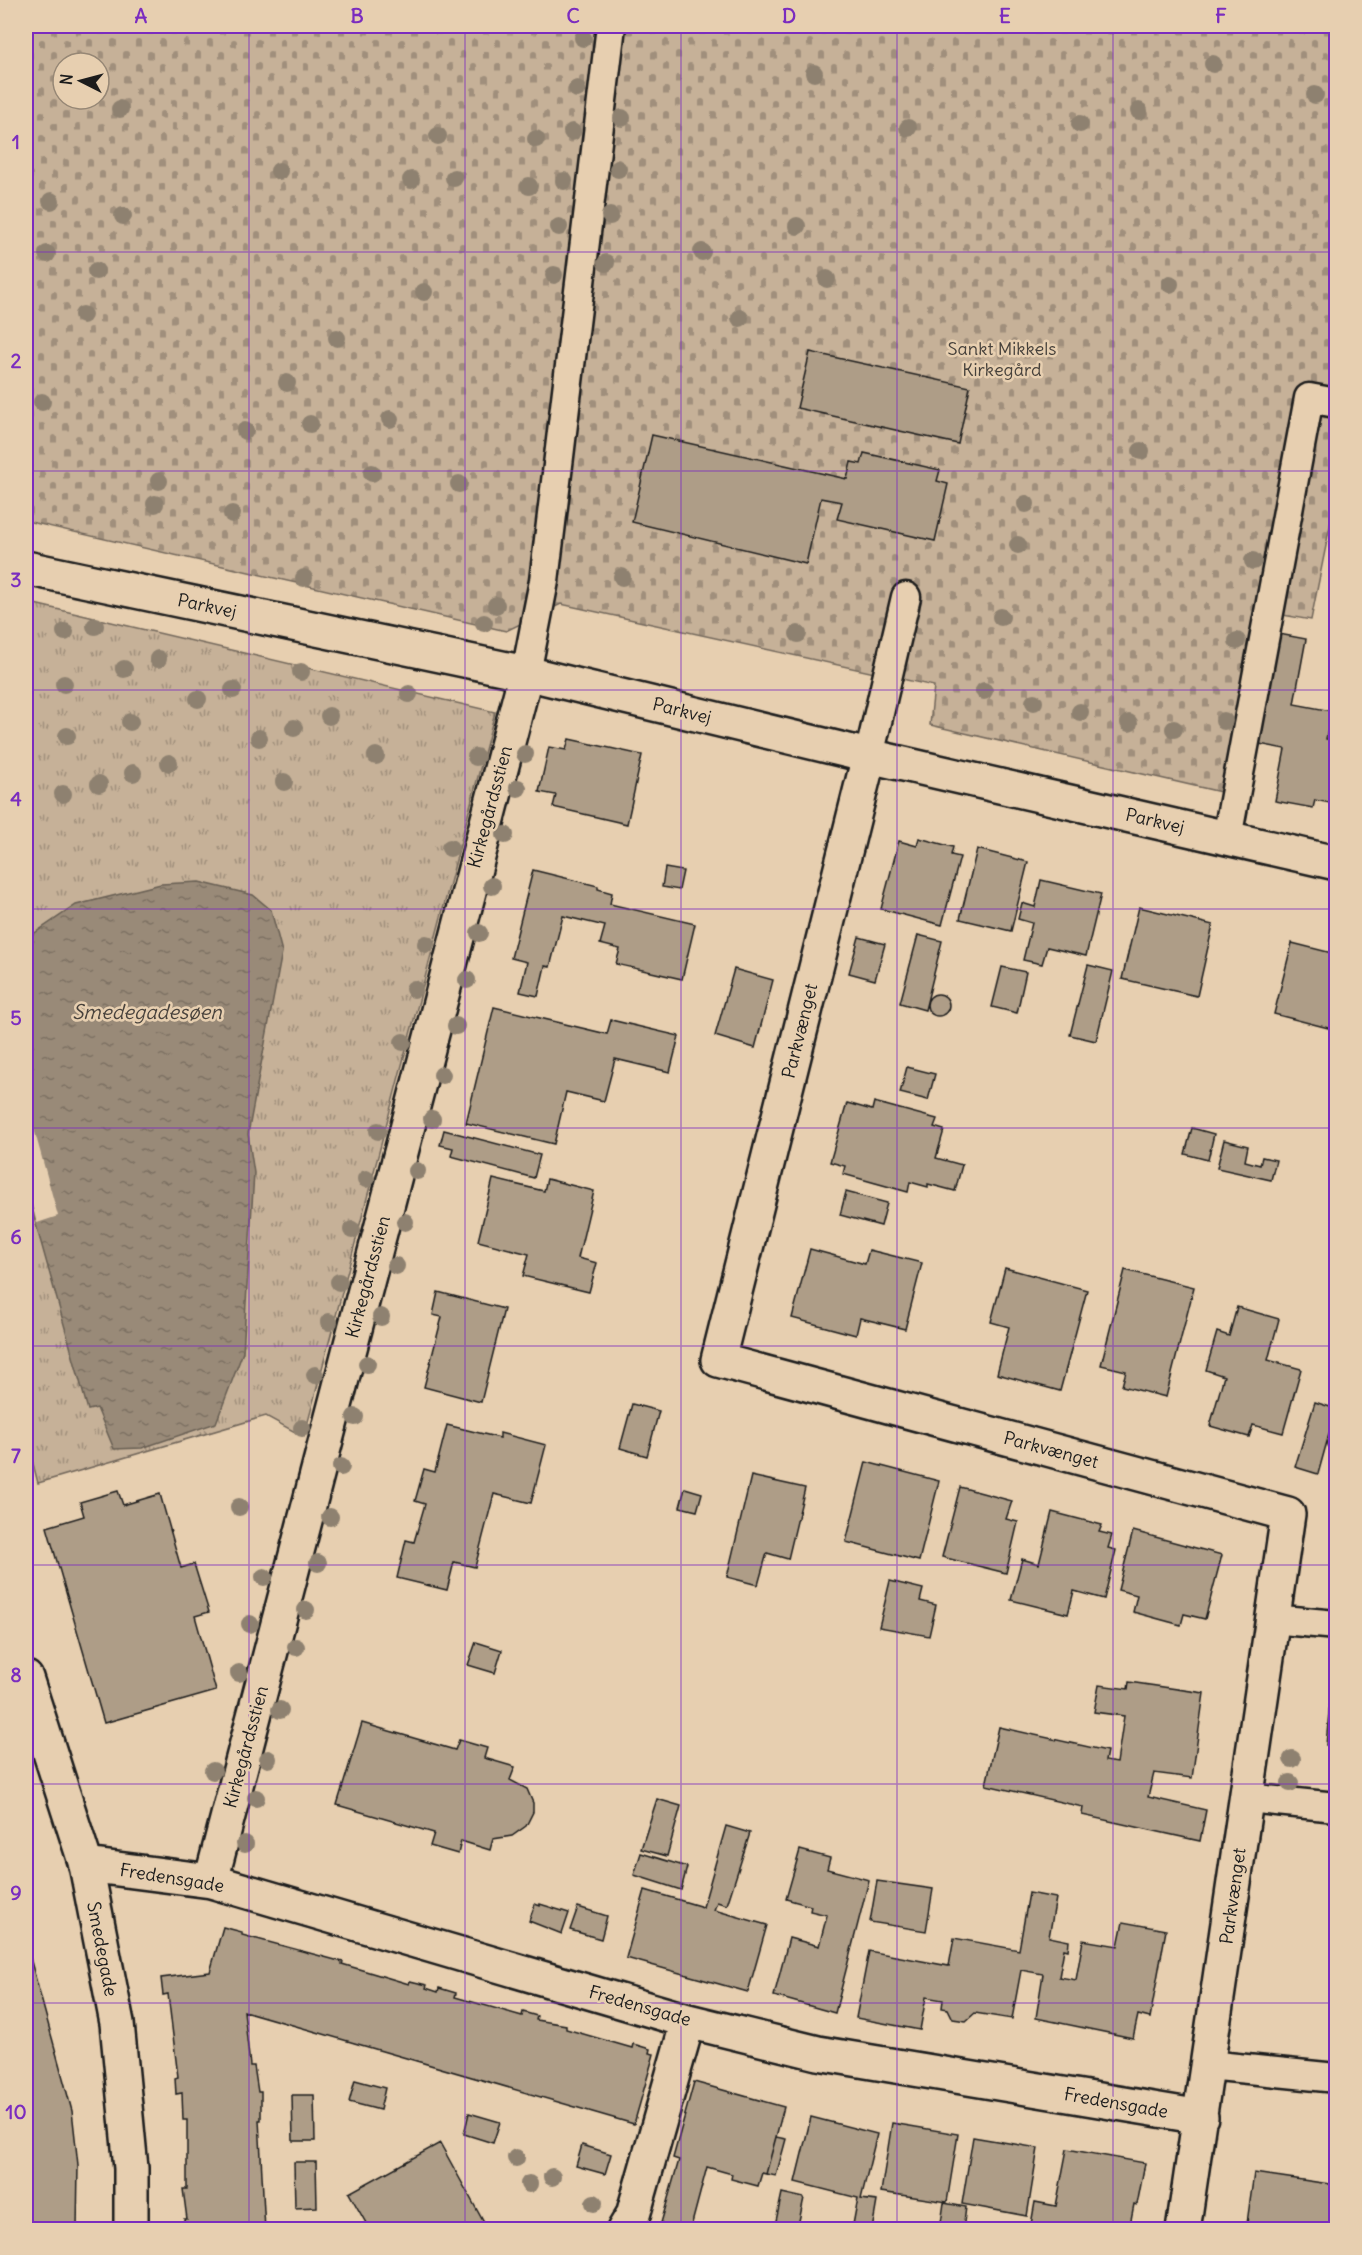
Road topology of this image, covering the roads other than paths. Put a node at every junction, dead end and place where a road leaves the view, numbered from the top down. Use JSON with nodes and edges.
{"nodes":[{"id":1,"x":611,"y":26,"type":"edge"},
{"id":2,"x":1336,"y":403,"type":"edge"},
{"id":3,"x":26,"y":568,"type":"edge"},
{"id":4,"x":906,"y":597,"type":"dead end"},
{"id":5,"x":526,"y":673,"type":"junction"},
{"id":6,"x":869,"y":756,"type":"junction"},
{"id":7,"x":1227,"y":838,"type":"junction"},
{"id":8,"x":1336,"y":863,"type":"edge"},
{"id":9,"x":1272,"y":1619,"type":"junction"},
{"id":10,"x":1336,"y":1625,"type":"edge"},
{"id":11,"x":26,"y":1678,"type":"edge"},
{"id":12,"x":1247,"y":1798,"type":"junction"},
{"id":13,"x":1336,"y":1807,"type":"edge"},
{"id":14,"x":86,"y":1865,"type":"junction"},
{"id":15,"x":211,"y":1881,"type":"junction"},
{"id":16,"x":688,"y":2021,"type":"junction"},
{"id":17,"x":1208,"y":2065,"type":"junction"},
{"id":18,"x":1336,"y":2078,"type":"edge"},
{"id":19,"x":1201,"y":2117,"type":"junction"},
{"id":20,"x":131,"y":2229,"type":"edge"},
{"id":21,"x":624,"y":2229,"type":"edge"},
{"id":22,"x":1183,"y":2229,"type":"edge"}],
"edges":[{"from":1,"to":5,"type":"lane"},
{"from":2,"to":7,"type":"lane"},
{"from":3,"to":5,"type":"street","name":"Parkvej"},
{"from":4,"to":6,"type":"lane"},
{"from":5,"to":6,"type":"street","name":"Parkvej"},
{"from":5,"to":15,"type":"street","name":"Kirkegårdsstien"},
{"from":6,"to":7,"type":"street","name":"Parkvej"},
{"from":6,"to":9,"type":"street","name":"Parkvænget"},
{"from":7,"to":8,"type":"street","name":"Parkvej"},
{"from":9,"to":10,"type":"lane"},
{"from":9,"to":12,"type":"street","name":"Parkvænget"},
{"from":11,"to":14,"type":"street","name":"Smedegade"},
{"from":12,"to":13,"type":"lane"},
{"from":12,"to":17,"type":"street","name":"Parkvænget"},
{"from":14,"to":15,"type":"street","name":"Fredensgade"},
{"from":14,"to":20,"type":"street","name":"Smedegade"},
{"from":15,"to":16,"type":"street","name":"Fredensgade"},
{"from":16,"to":19,"type":"street","name":"Fredensgade"},
{"from":16,"to":21,"type":"street"},
{"from":17,"to":18,"type":"lane"},
{"from":17,"to":19,"type":"street","name":"Parkvænget"},
{"from":19,"to":22,"type":"street","name":"Parkvænget"}]}
